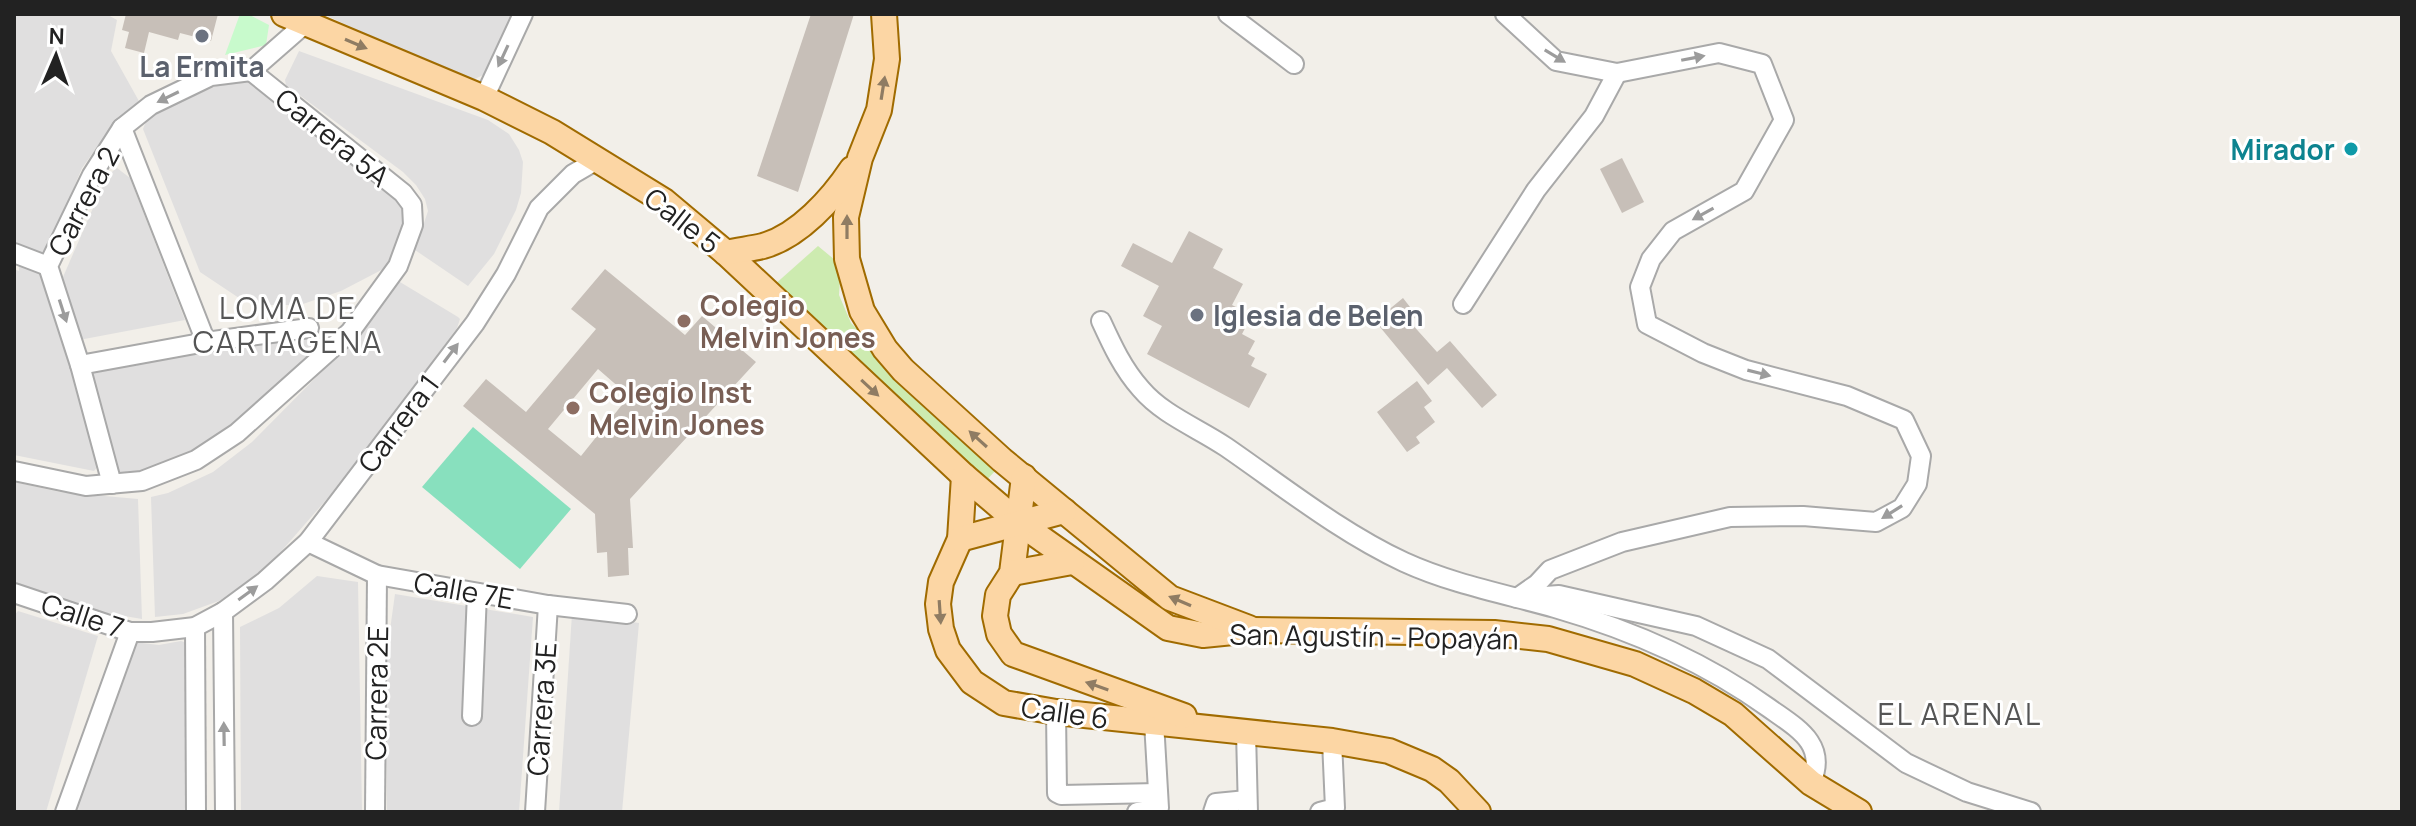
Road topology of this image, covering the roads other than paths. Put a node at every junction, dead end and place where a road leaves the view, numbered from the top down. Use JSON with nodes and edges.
{"nodes":[{"id":1,"x":523,"y":14,"type":"edge"},
{"id":2,"x":884,"y":14,"type":"edge"},
{"id":3,"x":1228,"y":14,"type":"edge"},
{"id":4,"x":1505,"y":14,"type":"edge"},
{"id":5,"x":296,"y":18,"type":"edge"},
{"id":6,"x":1294,"y":64,"type":"dead end"},
{"id":7,"x":251,"y":71,"type":"junction"},
{"id":8,"x":1617,"y":73,"type":"junction"},
{"id":9,"x":484,"y":98,"type":"junction"},
{"id":10,"x":122,"y":128,"type":"junction"},
{"id":11,"x":860,"y":158,"type":"junction"},
{"id":12,"x":597,"y":160,"type":"junction"},
{"id":13,"x":14,"y":253,"type":"edge"},
{"id":14,"x":726,"y":253,"type":"junction"},
{"id":15,"x":48,"y":266,"type":"junction"},
{"id":16,"x":1463,"y":304,"type":"dead end"},
{"id":17,"x":1101,"y":321,"type":"dead end"},
{"id":18,"x":309,"y":328,"type":"dead end"},
{"id":19,"x":206,"y":342,"type":"junction"},
{"id":20,"x":80,"y":365,"type":"junction"},
{"id":21,"x":14,"y":471,"type":"edge"},
{"id":22,"x":964,"y":476,"type":"junction"},
{"id":23,"x":1024,"y":477,"type":"junction"},
{"id":24,"x":112,"y":484,"type":"junction"},
{"id":25,"x":1064,"y":511,"type":"junction"},
{"id":26,"x":1018,"y":522,"type":"junction"},
{"id":27,"x":960,"y":539,"type":"junction"},
{"id":28,"x":308,"y":542,"type":"junction"},
{"id":29,"x":1072,"y":562,"type":"junction"},
{"id":30,"x":1012,"y":573,"type":"junction"},
{"id":31,"x":377,"y":575,"type":"junction"},
{"id":32,"x":14,"y":593,"type":"edge"},
{"id":33,"x":477,"y":593,"type":"junction"},
{"id":34,"x":1517,"y":598,"type":"junction"},
{"id":35,"x":548,"y":605,"type":"junction"},
{"id":36,"x":223,"y":612,"type":"junction"},
{"id":37,"x":627,"y":614,"type":"dead end"},
{"id":38,"x":195,"y":627,"type":"junction"},
{"id":39,"x":1253,"y":630,"type":"junction"},
{"id":40,"x":130,"y":632,"type":"junction"},
{"id":41,"x":152,"y":632,"type":"joint"},
{"id":42,"x":1056,"y":712,"type":"junction"},
{"id":43,"x":472,"y":716,"type":"dead end"},
{"id":44,"x":1154,"y":722,"type":"junction"},
{"id":45,"x":1235,"y":731,"type":"junction"},
{"id":46,"x":1332,"y":741,"type":"junction"},
{"id":47,"x":1811,"y":783,"type":"junction"},
{"id":48,"x":1158,"y":800,"type":"junction"},
{"id":49,"x":1123,"y":803,"type":"edge"},
{"id":50,"x":1248,"y":806,"type":"edge"},
{"id":51,"x":1214,"y":808,"type":"edge"},
{"id":52,"x":1327,"y":810,"type":"edge"},
{"id":53,"x":65,"y":812,"type":"edge"},
{"id":54,"x":196,"y":812,"type":"edge"},
{"id":55,"x":225,"y":812,"type":"edge"},
{"id":56,"x":375,"y":812,"type":"edge"},
{"id":57,"x":535,"y":812,"type":"edge"},
{"id":58,"x":1137,"y":812,"type":"edge"},
{"id":59,"x":1478,"y":812,"type":"edge"},
{"id":60,"x":1859,"y":812,"type":"edge"},
{"id":61,"x":2031,"y":812,"type":"edge"}],
"edges":[{"from":1,"to":9,"type":"street","one_way":true},
{"from":11,"to":2,"type":"main road","one_way":true},
{"from":3,"to":6,"type":"street"},
{"from":4,"to":8,"type":"street","one_way":true},
{"from":5,"to":7,"type":"street"},
{"from":5,"to":9,"type":"main road","name":"Calle 5","one_way":true},
{"from":7,"to":10,"type":"street","name":"Carrera 2","one_way":true},
{"from":7,"to":24,"type":"street","name":"Carrera 5A"},
{"from":8,"to":16,"type":"street"},
{"from":8,"to":34,"type":"street","one_way":true},
{"from":9,"to":12,"type":"main road","name":"Calle 5"},
{"from":10,"to":15,"type":"street","name":"Carrera 2"},
{"from":10,"to":19,"type":"street"},
{"from":11,"to":14,"type":"main road"},
{"from":23,"to":11,"type":"main road","one_way":true},
{"from":12,"to":14,"type":"main road","name":"Calle 5"},
{"from":28,"to":12,"type":"street","name":"Carrera 1","one_way":true},
{"from":13,"to":15,"type":"street"},
{"from":14,"to":22,"type":"main road","name":"Calle 5","one_way":true},
{"from":15,"to":20,"type":"street","name":"Carrera 2","one_way":true},
{"from":17,"to":34,"type":"street"},
{"from":18,"to":19,"type":"street"},
{"from":19,"to":20,"type":"street"},
{"from":20,"to":24,"type":"street","name":"Carrera 2"},
{"from":21,"to":24,"type":"street"},
{"from":22,"to":26,"type":"main road","name":"Calle 5"},
{"from":22,"to":27,"type":"main road","name":"Calle 6"},
{"from":23,"to":25,"type":"main road"},
{"from":23,"to":26,"type":"main road","name":"Calle 6"},
{"from":25,"to":26,"type":"main road"},
{"from":39,"to":25,"type":"main road","one_way":true},
{"from":26,"to":27,"type":"main road"},
{"from":26,"to":29,"type":"main road","name":"San Agustín - Popayán"},
{"from":26,"to":30,"type":"main road","name":"Calle 6"},
{"from":27,"to":42,"type":"main road","name":"Calle 6","one_way":true},
{"from":28,"to":31,"type":"street","name":"Calle 7E"},
{"from":36,"to":28,"type":"street","name":"Carrera 1","one_way":true},
{"from":29,"to":30,"type":"main road"},
{"from":29,"to":39,"type":"main road","name":"San Agustín - Popayán"},
{"from":45,"to":30,"type":"main road","name":"Calle 6","one_way":true},
{"from":31,"to":33,"type":"street","name":"Calle 7E"},
{"from":31,"to":56,"type":"street","name":"Carrera 2E"},
{"from":32,"to":40,"type":"street","name":"Calle 7"},
{"from":33,"to":35,"type":"street","name":"Calle 7E"},
{"from":33,"to":43,"type":"street"},
{"from":34,"to":47,"type":"street"},
{"from":34,"to":61,"type":"street"},
{"from":35,"to":37,"type":"street","name":"Calle 7E"},
{"from":35,"to":57,"type":"street","name":"Carrera 3E"},
{"from":36,"to":38,"type":"street","name":"Carrera 1"},
{"from":55,"to":36,"type":"street","one_way":true},
{"from":38,"to":41,"type":"street","name":"Carrera 1"},
{"from":38,"to":54,"type":"street"},
{"from":39,"to":47,"type":"main road","name":"San Agustín - Popayán"},
{"from":40,"to":41,"type":"street","name":"Calle 7"},
{"from":40,"to":53,"type":"street"},
{"from":42,"to":44,"type":"main road","name":"Calle 6"},
{"from":42,"to":49,"type":"street"},
{"from":44,"to":45,"type":"main road","name":"Calle 6"},
{"from":44,"to":48,"type":"street"},
{"from":45,"to":46,"type":"main road","name":"Calle 6"},
{"from":45,"to":50,"type":"street"},
{"from":46,"to":52,"type":"street"},
{"from":46,"to":59,"type":"main road","name":"Calle 6"},
{"from":47,"to":60,"type":"main road","name":"San Agustín - Popayán"},
{"from":48,"to":49,"type":"street"},
{"from":48,"to":58,"type":"street"},
{"from":50,"to":51,"type":"street"}]}
